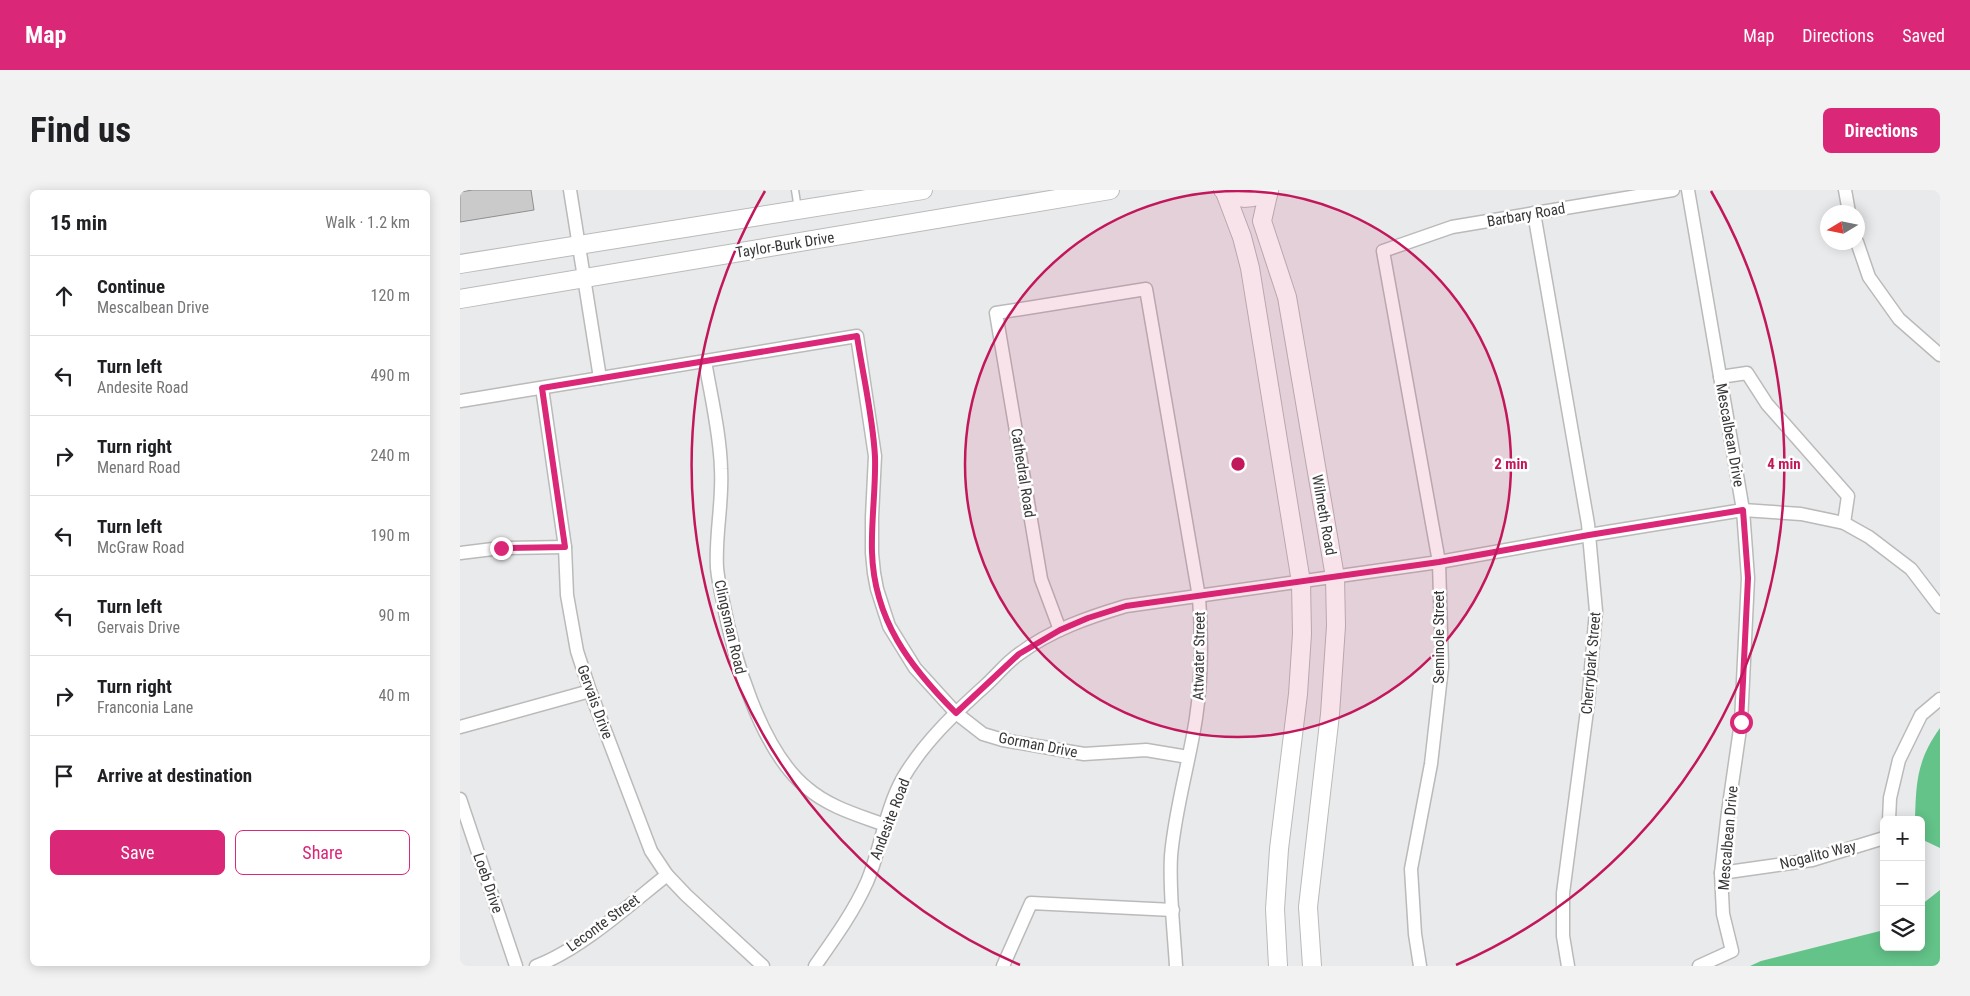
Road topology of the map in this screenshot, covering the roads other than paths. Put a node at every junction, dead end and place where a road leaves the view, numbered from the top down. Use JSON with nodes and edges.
{"nodes":[{"id":1,"x":570,"y":190,"type":"edge"},
{"id":2,"x":795,"y":190,"type":"edge"},
{"id":3,"x":923,"y":190,"type":"edge"},
{"id":4,"x":1110,"y":190,"type":"edge"},
{"id":5,"x":1269,"y":190,"type":"edge"},
{"id":6,"x":1673,"y":190,"type":"edge"},
{"id":7,"x":1688,"y":190,"type":"edge"},
{"id":8,"x":1845,"y":190,"type":"edge"},
{"id":9,"x":1224,"y":191,"type":"edge"},
{"id":10,"x":1848,"y":205,"type":"edge"},
{"id":11,"x":798,"y":210,"type":"junction"},
{"id":12,"x":1534,"y":213,"type":"junction"},
{"id":13,"x":579,"y":245,"type":"junction"},
{"id":14,"x":1860,"y":250,"type":"edge"},
{"id":15,"x":1382,"y":251,"type":"joint"},
{"id":16,"x":460,"y":264,"type":"edge"},
{"id":17,"x":584,"y":278,"type":"junction"},
{"id":18,"x":460,"y":299,"type":"edge"},
{"id":19,"x":996,"y":313,"type":"joint"},
{"id":20,"x":1940,"y":355,"type":"edge"},
{"id":21,"x":705,"y":361,"type":"junction"},
{"id":22,"x":1720,"y":377,"type":"junction"},
{"id":23,"x":600,"y":378,"type":"junction"},
{"id":24,"x":542,"y":388,"type":"junction"},
{"id":25,"x":460,"y":401,"type":"edge"},
{"id":26,"x":1743,"y":510,"type":"junction"},
{"id":27,"x":1844,"y":523,"type":"junction"},
{"id":28,"x":1589,"y":535,"type":"junction"},
{"id":29,"x":565,"y":547,"type":"junction"},
{"id":30,"x":460,"y":553,"type":"edge"},
{"id":31,"x":1439,"y":562,"type":"junction"},
{"id":32,"x":1335,"y":577,"type":"junction"},
{"id":33,"x":1301,"y":582,"type":"junction"},
{"id":34,"x":1199,"y":597,"type":"junction"},
{"id":35,"x":1940,"y":607,"type":"edge"},
{"id":36,"x":1060,"y":630,"type":"junction"},
{"id":37,"x":590,"y":691,"type":"junction"},
{"id":38,"x":1940,"y":699,"type":"edge"},
{"id":39,"x":956,"y":713,"type":"junction"},
{"id":40,"x":460,"y":727,"type":"edge"},
{"id":41,"x":1188,"y":757,"type":"junction"},
{"id":42,"x":460,"y":799,"type":"edge"},
{"id":43,"x":1889,"y":816,"type":"edge"},
{"id":44,"x":885,"y":826,"type":"junction"},
{"id":45,"x":1880,"y":839,"type":"edge"},
{"id":46,"x":1721,"y":873,"type":"junction"},
{"id":47,"x":667,"y":875,"type":"junction"},
{"id":48,"x":1173,"y":910,"type":"junction"},
{"id":49,"x":516,"y":966,"type":"edge"},
{"id":50,"x":536,"y":966,"type":"edge"},
{"id":51,"x":763,"y":966,"type":"edge"},
{"id":52,"x":815,"y":966,"type":"edge"},
{"id":53,"x":1003,"y":966,"type":"edge"},
{"id":54,"x":1176,"y":966,"type":"edge"},
{"id":55,"x":1278,"y":966,"type":"edge"},
{"id":56,"x":1312,"y":966,"type":"edge"},
{"id":57,"x":1420,"y":966,"type":"edge"},
{"id":58,"x":1568,"y":966,"type":"edge"},
{"id":59,"x":1699,"y":966,"type":"edge"}],
"edges":[{"from":1,"to":13,"type":"street"},
{"from":2,"to":11,"type":"lane"},
{"from":3,"to":11,"type":"street"},
{"from":4,"to":17,"type":"street","name":"Taylor-Burk Drive"},
{"from":5,"to":9,"type":"street"},
{"from":5,"to":32,"type":"street","name":"Wilmeth Road"},
{"from":6,"to":12,"type":"street","name":"Barbary Road"},
{"from":7,"to":22,"type":"street","name":"Mescalbean Drive"},
{"from":8,"to":10,"type":"street"},
{"from":9,"to":33,"type":"street"},
{"from":11,"to":13,"type":"street"},
{"from":12,"to":15,"type":"street","name":"Barbary Road"},
{"from":12,"to":28,"type":"street","name":"Cherrybark Street"},
{"from":13,"to":16,"type":"street"},
{"from":13,"to":17,"type":"street"},
{"from":14,"to":20,"type":"street"},
{"from":15,"to":31,"type":"street","name":"Seminole Street"},
{"from":17,"to":18,"type":"street","name":"Taylor-Burk Drive"},
{"from":17,"to":23,"type":"street"},
{"from":19,"to":34,"type":"street","name":"Attwater Street"},
{"from":19,"to":36,"type":"street","name":"Cathedral Road"},
{"from":21,"to":23,"type":"street"},
{"from":21,"to":39,"type":"street","name":"Gorman Drive"},
{"from":21,"to":44,"type":"street","name":"Clingsman Road"},
{"from":22,"to":26,"type":"street","name":"Mescalbean Drive"},
{"from":22,"to":27,"type":"street"},
{"from":23,"to":24,"type":"street"},
{"from":24,"to":25,"type":"street"},
{"from":24,"to":29,"type":"street","name":"Gervais Drive"},
{"from":26,"to":27,"type":"street","name":"Andesite Road"},
{"from":26,"to":28,"type":"street","name":"Andesite Road"},
{"from":26,"to":46,"type":"street","name":"Mescalbean Drive"},
{"from":27,"to":35,"type":"street","name":"Andesite Road"},
{"from":28,"to":31,"type":"street","name":"Andesite Road"},
{"from":28,"to":58,"type":"street","name":"Cherrybark Street"},
{"from":29,"to":30,"type":"street"},
{"from":29,"to":37,"type":"street","name":"Gervais Drive"},
{"from":31,"to":32,"type":"street","name":"Andesite Road"},
{"from":31,"to":57,"type":"street","name":"Seminole Street"},
{"from":32,"to":33,"type":"street","name":"Andesite Road"},
{"from":32,"to":56,"type":"street","name":"Wilmeth Road"},
{"from":33,"to":34,"type":"street","name":"Andesite Road"},
{"from":33,"to":55,"type":"street"},
{"from":34,"to":36,"type":"street","name":"Andesite Road"},
{"from":34,"to":41,"type":"street","name":"Attwater Street"},
{"from":36,"to":39,"type":"street","name":"Andesite Road"},
{"from":37,"to":40,"type":"street"},
{"from":37,"to":47,"type":"street","name":"Gervais Drive"},
{"from":38,"to":43,"type":"street"},
{"from":39,"to":41,"type":"street","name":"Gorman Drive"},
{"from":39,"to":44,"type":"street","name":"Andesite Road"},
{"from":41,"to":48,"type":"street","name":"Attwater Street"},
{"from":42,"to":49,"type":"street","name":"Loeb Drive"},
{"from":44,"to":52,"type":"street","name":"Andesite Road"},
{"from":45,"to":46,"type":"street","name":"Nogalito Way"},
{"from":46,"to":59,"type":"street","name":"Mescalbean Drive"},
{"from":47,"to":50,"type":"street","name":"Leconte Street"},
{"from":47,"to":51,"type":"street","name":"Gervais Drive"},
{"from":48,"to":53,"type":"street"},
{"from":48,"to":54,"type":"street","name":"Attwater Street"}]}
